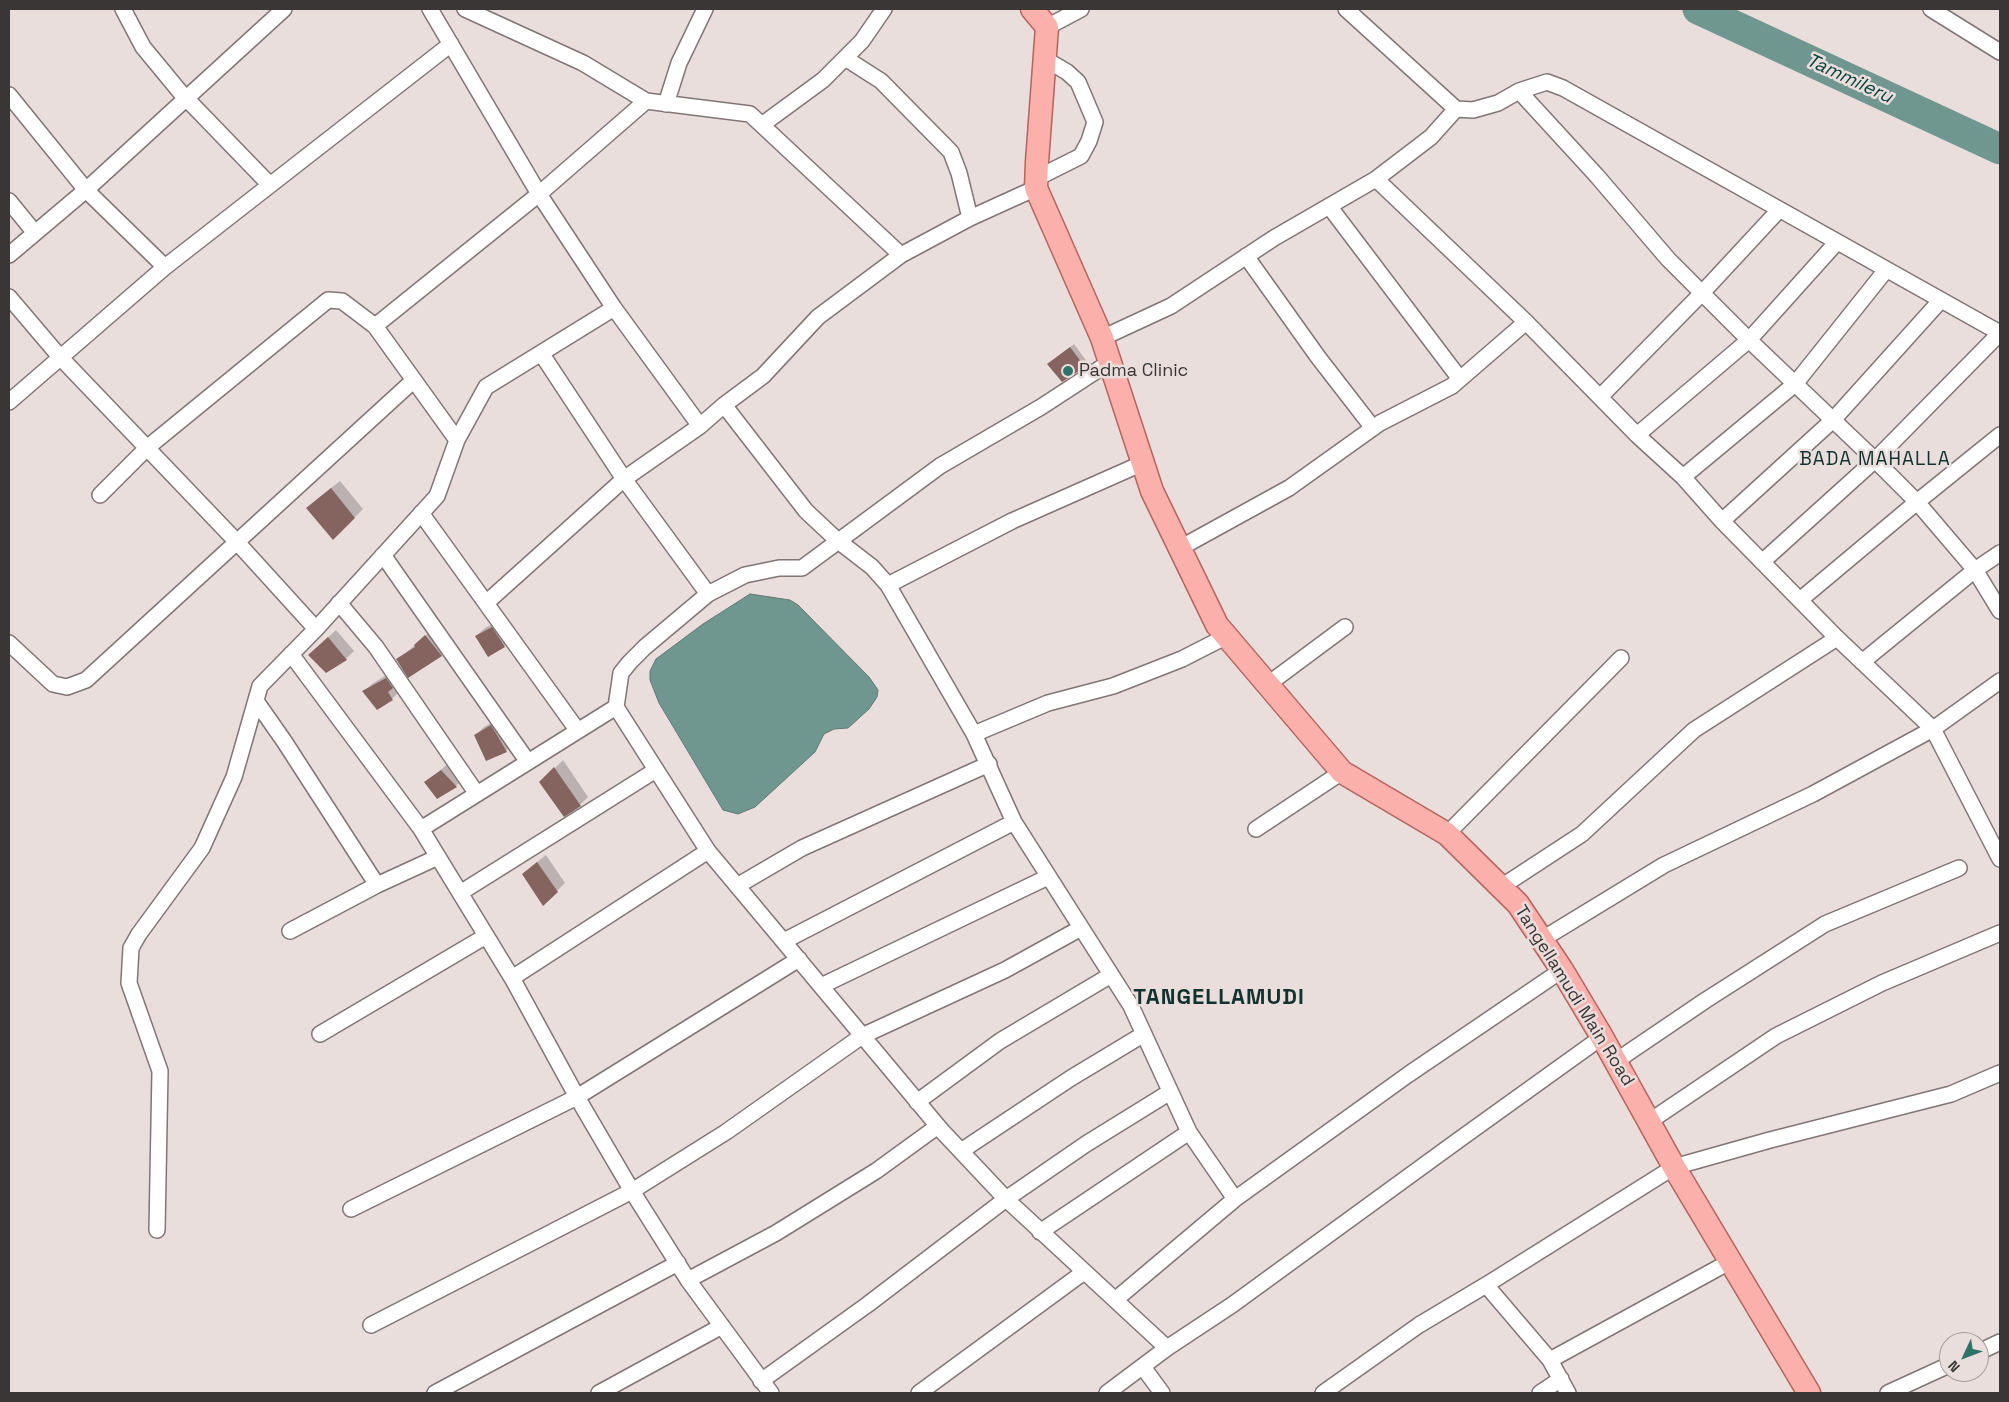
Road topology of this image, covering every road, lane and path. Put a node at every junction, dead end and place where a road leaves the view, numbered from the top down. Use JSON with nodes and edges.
{"nodes":[{"id":1,"x":123,"y":9,"type":"edge"},
{"id":2,"x":284,"y":9,"type":"edge"},
{"id":3,"x":430,"y":9,"type":"edge"},
{"id":4,"x":464,"y":9,"type":"edge"},
{"id":5,"x":705,"y":9,"type":"edge"},
{"id":6,"x":884,"y":9,"type":"edge"},
{"id":7,"x":1032,"y":9,"type":"edge"},
{"id":8,"x":1081,"y":9,"type":"edge"},
{"id":9,"x":1346,"y":9,"type":"edge"},
{"id":10,"x":1931,"y":9,"type":"edge"},
{"id":11,"x":1047,"y":28,"type":"junction"},
{"id":12,"x":451,"y":44,"type":"junction"},
{"id":13,"x":2000,"y":52,"type":"edge"},
{"id":14,"x":845,"y":58,"type":"junction"},
{"id":15,"x":1045,"y":59,"type":"junction"},
{"id":16,"x":1519,"y":90,"type":"junction"},
{"id":17,"x":9,"y":95,"type":"edge"},
{"id":18,"x":186,"y":99,"type":"junction"},
{"id":19,"x":646,"y":101,"type":"junction"},
{"id":20,"x":666,"y":104,"type":"junction"},
{"id":21,"x":1456,"y":109,"type":"junction"},
{"id":22,"x":763,"y":124,"type":"junction"},
{"id":23,"x":1376,"y":179,"type":"junction"},
{"id":24,"x":1036,"y":183,"type":"junction"},
{"id":25,"x":270,"y":185,"type":"junction"},
{"id":26,"x":86,"y":190,"type":"junction"},
{"id":27,"x":539,"y":194,"type":"junction"},
{"id":28,"x":9,"y":201,"type":"edge"},
{"id":29,"x":1329,"y":206,"type":"junction"},
{"id":30,"x":1779,"y":210,"type":"junction"},
{"id":31,"x":970,"y":218,"type":"junction"},
{"id":32,"x":35,"y":233,"type":"junction"},
{"id":33,"x":1837,"y":242,"type":"junction"},
{"id":34,"x":9,"y":255,"type":"edge"},
{"id":35,"x":901,"y":255,"type":"junction"},
{"id":36,"x":1246,"y":256,"type":"junction"},
{"id":37,"x":165,"y":267,"type":"junction"},
{"id":38,"x":1886,"y":270,"type":"junction"},
{"id":39,"x":1702,"y":293,"type":"junction"},
{"id":40,"x":9,"y":297,"type":"edge"},
{"id":41,"x":1941,"y":300,"type":"junction"},
{"id":42,"x":614,"y":308,"type":"junction"},
{"id":43,"x":1526,"y":322,"type":"junction"},
{"id":44,"x":374,"y":326,"type":"junction"},
{"id":45,"x":2000,"y":333,"type":"edge"},
{"id":46,"x":1102,"y":338,"type":"junction"},
{"id":47,"x":1748,"y":340,"type":"junction"},
{"id":48,"x":541,"y":353,"type":"junction"},
{"id":49,"x":60,"y":357,"type":"junction"},
{"id":50,"x":1110,"y":362,"type":"junction"},
{"id":51,"x":1460,"y":379,"type":"junction"},
{"id":52,"x":414,"y":380,"type":"junction"},
{"id":53,"x":1795,"y":384,"type":"junction"},
{"id":54,"x":1600,"y":397,"type":"junction"},
{"id":55,"x":9,"y":402,"type":"edge"},
{"id":56,"x":724,"y":405,"type":"junction"},
{"id":57,"x":1833,"y":420,"type":"junction"},
{"id":58,"x":700,"y":426,"type":"junction"},
{"id":59,"x":1373,"y":428,"type":"junction"},
{"id":60,"x":1637,"y":435,"type":"junction"},
{"id":61,"x":2000,"y":435,"type":"edge"},
{"id":62,"x":457,"y":440,"type":"junction"},
{"id":63,"x":148,"y":448,"type":"junction"},
{"id":64,"x":1875,"y":460,"type":"junction"},
{"id":65,"x":1143,"y":463,"type":"junction"},
{"id":66,"x":1683,"y":477,"type":"junction"},
{"id":67,"x":624,"y":480,"type":"junction"},
{"id":68,"x":100,"y":495,"type":"dead end"},
{"id":69,"x":1917,"y":502,"type":"junction"},
{"id":70,"x":421,"y":513,"type":"junction"},
{"id":71,"x":1722,"y":521,"type":"junction"},
{"id":72,"x":837,"y":540,"type":"junction"},
{"id":73,"x":236,"y":541,"type":"junction"},
{"id":74,"x":1180,"y":548,"type":"junction"},
{"id":75,"x":2000,"y":553,"type":"edge"},
{"id":76,"x":383,"y":555,"type":"junction"},
{"id":77,"x":1762,"y":562,"type":"junction"},
{"id":78,"x":1975,"y":570,"type":"junction"},
{"id":79,"x":888,"y":585,"type":"junction"},
{"id":80,"x":708,"y":594,"type":"junction"},
{"id":81,"x":1800,"y":600,"type":"junction"},
{"id":82,"x":486,"y":602,"type":"junction"},
{"id":83,"x":339,"y":603,"type":"junction"},
{"id":84,"x":2000,"y":611,"type":"edge"},
{"id":85,"x":1345,"y":627,"type":"dead end"},
{"id":86,"x":316,"y":629,"type":"junction"},
{"id":87,"x":1226,"y":636,"type":"junction"},
{"id":88,"x":1837,"y":638,"type":"junction"},
{"id":89,"x":9,"y":643,"type":"edge"},
{"id":90,"x":291,"y":654,"type":"junction"},
{"id":91,"x":1621,"y":658,"type":"dead end"},
{"id":92,"x":1862,"y":662,"type":"junction"},
{"id":93,"x":2000,"y":681,"type":"edge"},
{"id":94,"x":1267,"y":685,"type":"junction"},
{"id":95,"x":256,"y":701,"type":"junction"},
{"id":96,"x":616,"y":707,"type":"junction"},
{"id":97,"x":1933,"y":729,"type":"junction"},
{"id":98,"x":578,"y":731,"type":"junction"},
{"id":99,"x":974,"y":734,"type":"junction"},
{"id":100,"x":528,"y":762,"type":"junction"},
{"id":101,"x":989,"y":764,"type":"junction"},
{"id":102,"x":656,"y":770,"type":"junction"},
{"id":103,"x":1342,"y":772,"type":"junction"},
{"id":104,"x":477,"y":794,"type":"junction"},
{"id":105,"x":1014,"y":822,"type":"junction"},
{"id":106,"x":421,"y":829,"type":"junction"},
{"id":107,"x":1256,"y":829,"type":"dead end"},
{"id":108,"x":1447,"y":834,"type":"junction"},
{"id":109,"x":1995,"y":835,"type":"edge"},
{"id":110,"x":708,"y":851,"type":"junction"},
{"id":111,"x":438,"y":857,"type":"junction"},
{"id":112,"x":2000,"y":860,"type":"edge"},
{"id":113,"x":1959,"y":868,"type":"dead end"},
{"id":114,"x":1048,"y":876,"type":"junction"},
{"id":115,"x":377,"y":885,"type":"junction"},
{"id":116,"x":737,"y":886,"type":"junction"},
{"id":117,"x":1500,"y":887,"type":"junction"},
{"id":118,"x":460,"y":893,"type":"junction"},
{"id":119,"x":1081,"y":928,"type":"junction"},
{"id":120,"x":290,"y":931,"type":"dead end"},
{"id":121,"x":2000,"y":933,"type":"edge"},
{"id":122,"x":486,"y":936,"type":"junction"},
{"id":123,"x":1541,"y":940,"type":"junction"},
{"id":124,"x":784,"y":941,"type":"junction"},
{"id":125,"x":799,"y":959,"type":"junction"},
{"id":126,"x":1562,"y":970,"type":"junction"},
{"id":127,"x":1111,"y":975,"type":"junction"},
{"id":128,"x":512,"y":978,"type":"junction"},
{"id":129,"x":821,"y":986,"type":"junction"},
{"id":130,"x":320,"y":1034,"type":"dead end"},
{"id":131,"x":1144,"y":1034,"type":"junction"},
{"id":132,"x":862,"y":1036,"type":"junction"},
{"id":133,"x":1602,"y":1037,"type":"junction"},
{"id":134,"x":1616,"y":1062,"type":"junction"},
{"id":135,"x":2000,"y":1073,"type":"edge"},
{"id":136,"x":1170,"y":1092,"type":"junction"},
{"id":137,"x":577,"y":1097,"type":"junction"},
{"id":138,"x":917,"y":1102,"type":"junction"},
{"id":139,"x":1650,"y":1122,"type":"junction"},
{"id":140,"x":938,"y":1126,"type":"junction"},
{"id":141,"x":1189,"y":1132,"type":"junction"},
{"id":142,"x":961,"y":1151,"type":"junction"},
{"id":143,"x":1674,"y":1166,"type":"junction"},
{"id":144,"x":632,"y":1191,"type":"junction"},
{"id":145,"x":1235,"y":1199,"type":"junction"},
{"id":146,"x":1006,"y":1200,"type":"junction"},
{"id":147,"x":351,"y":1208,"type":"dead end"},
{"id":148,"x":157,"y":1230,"type":"dead end"},
{"id":149,"x":1040,"y":1232,"type":"junction"},
{"id":150,"x":1731,"y":1262,"type":"junction"},
{"id":151,"x":678,"y":1263,"type":"junction"},
{"id":152,"x":1084,"y":1272,"type":"junction"},
{"id":153,"x":688,"y":1280,"type":"junction"},
{"id":154,"x":1486,"y":1285,"type":"junction"},
{"id":155,"x":1115,"y":1300,"type":"junction"},
{"id":156,"x":371,"y":1325,"type":"dead end"},
{"id":157,"x":722,"y":1326,"type":"junction"},
{"id":158,"x":1167,"y":1348,"type":"junction"},
{"id":159,"x":1550,"y":1360,"type":"junction"},
{"id":160,"x":1142,"y":1367,"type":"junction"},
{"id":161,"x":1939,"y":1370,"type":"edge"},
{"id":162,"x":1561,"y":1379,"type":"junction"},
{"id":163,"x":761,"y":1381,"type":"junction"},
{"id":164,"x":435,"y":1393,"type":"edge"},
{"id":165,"x":599,"y":1393,"type":"edge"},
{"id":166,"x":771,"y":1393,"type":"edge"},
{"id":167,"x":919,"y":1393,"type":"edge"},
{"id":168,"x":1107,"y":1393,"type":"edge"},
{"id":169,"x":1162,"y":1393,"type":"edge"},
{"id":170,"x":1323,"y":1393,"type":"edge"},
{"id":171,"x":1540,"y":1393,"type":"edge"},
{"id":172,"x":1568,"y":1393,"type":"edge"},
{"id":173,"x":1809,"y":1393,"type":"edge"},
{"id":174,"x":1888,"y":1393,"type":"edge"}],
"edges":[{"from":1,"to":18,"type":"street"},
{"from":2,"to":18,"type":"street"},
{"from":3,"to":12,"type":"street"},
{"from":4,"to":19,"type":"street"},
{"from":5,"to":20,"type":"street"},
{"from":6,"to":14,"type":"street"},
{"from":7,"to":11,"type":"main road"},
{"from":8,"to":11,"type":"street"},
{"from":9,"to":21,"type":"street"},
{"from":10,"to":13,"type":"street"},
{"from":11,"to":15,"type":"main road","name":"Tangellamudi Main Road"},
{"from":12,"to":25,"type":"street"},
{"from":12,"to":27,"type":"street"},
{"from":14,"to":22,"type":"street"},
{"from":14,"to":31,"type":"street"},
{"from":15,"to":24,"type":"main road","name":"Tangellamudi Main Road"},
{"from":15,"to":24,"type":"street"},
{"from":16,"to":21,"type":"street"},
{"from":16,"to":30,"type":"street"},
{"from":16,"to":39,"type":"street"},
{"from":17,"to":26,"type":"street"},
{"from":18,"to":25,"type":"street"},
{"from":18,"to":26,"type":"street"},
{"from":19,"to":20,"type":"street"},
{"from":19,"to":27,"type":"street"},
{"from":20,"to":22,"type":"street"},
{"from":21,"to":23,"type":"street"},
{"from":22,"to":35,"type":"street"},
{"from":23,"to":29,"type":"street"},
{"from":23,"to":43,"type":"street"},
{"from":24,"to":31,"type":"street"},
{"from":24,"to":46,"type":"main road","name":"Tangellamudi Main Road"},
{"from":25,"to":37,"type":"street"},
{"from":26,"to":32,"type":"street"},
{"from":26,"to":37,"type":"street"},
{"from":27,"to":42,"type":"street"},
{"from":27,"to":44,"type":"street"},
{"from":28,"to":32,"type":"street"},
{"from":29,"to":36,"type":"street"},
{"from":29,"to":51,"type":"street"},
{"from":30,"to":33,"type":"street"},
{"from":30,"to":39,"type":"street"},
{"from":31,"to":35,"type":"street"},
{"from":32,"to":34,"type":"street"},
{"from":33,"to":38,"type":"street"},
{"from":33,"to":47,"type":"street"},
{"from":35,"to":56,"type":"street"},
{"from":36,"to":46,"type":"street"},
{"from":36,"to":59,"type":"street"},
{"from":37,"to":49,"type":"street"},
{"from":38,"to":41,"type":"street"},
{"from":38,"to":53,"type":"street"},
{"from":39,"to":47,"type":"street"},
{"from":39,"to":54,"type":"street"},
{"from":40,"to":49,"type":"street"},
{"from":41,"to":45,"type":"street"},
{"from":41,"to":57,"type":"street"},
{"from":42,"to":48,"type":"street"},
{"from":42,"to":58,"type":"street"},
{"from":43,"to":51,"type":"street"},
{"from":43,"to":54,"type":"street"},
{"from":44,"to":52,"type":"street"},
{"from":44,"to":63,"type":"street"},
{"from":45,"to":64,"type":"street"},
{"from":46,"to":50,"type":"main road","name":"Tangellamudi Main Road"},
{"from":47,"to":53,"type":"street"},
{"from":47,"to":60,"type":"street"},
{"from":48,"to":62,"type":"street"},
{"from":48,"to":67,"type":"street"},
{"from":49,"to":55,"type":"street"},
{"from":49,"to":63,"type":"street"},
{"from":50,"to":65,"type":"main road","name":"Tangellamudi Main Road"},
{"from":50,"to":72,"type":"street"},
{"from":51,"to":59,"type":"street"},
{"from":52,"to":62,"type":"street"},
{"from":52,"to":73,"type":"street"},
{"from":53,"to":57,"type":"street"},
{"from":53,"to":66,"type":"street"},
{"from":54,"to":60,"type":"street"},
{"from":56,"to":58,"type":"street"},
{"from":56,"to":72,"type":"street"},
{"from":57,"to":64,"type":"street"},
{"from":57,"to":71,"type":"street"},
{"from":58,"to":67,"type":"street"},
{"from":59,"to":74,"type":"street"},
{"from":60,"to":66,"type":"street"},
{"from":61,"to":69,"type":"street"},
{"from":62,"to":70,"type":"street"},
{"from":63,"to":68,"type":"street"},
{"from":63,"to":73,"type":"street"},
{"from":64,"to":69,"type":"street"},
{"from":64,"to":77,"type":"street"},
{"from":65,"to":74,"type":"main road","name":"Tangellamudi Main Road"},
{"from":65,"to":79,"type":"street"},
{"from":66,"to":71,"type":"street"},
{"from":67,"to":80,"type":"street"},
{"from":67,"to":82,"type":"street"},
{"from":69,"to":78,"type":"street"},
{"from":69,"to":81,"type":"street"},
{"from":70,"to":76,"type":"street"},
{"from":70,"to":82,"type":"street"},
{"from":71,"to":77,"type":"street"},
{"from":72,"to":79,"type":"street"},
{"from":72,"to":80,"type":"street"},
{"from":73,"to":86,"type":"street"},
{"from":73,"to":89,"type":"street"},
{"from":74,"to":87,"type":"main road","name":"Tangellamudi Main Road"},
{"from":75,"to":78,"type":"street"},
{"from":76,"to":83,"type":"street"},
{"from":76,"to":100,"type":"street"},
{"from":77,"to":81,"type":"street"},
{"from":78,"to":84,"type":"street"},
{"from":78,"to":92,"type":"street"},
{"from":79,"to":99,"type":"street"},
{"from":80,"to":96,"type":"street"},
{"from":81,"to":88,"type":"street"},
{"from":82,"to":98,"type":"street"},
{"from":83,"to":86,"type":"street"},
{"from":83,"to":104,"type":"street"},
{"from":85,"to":94,"type":"street"},
{"from":86,"to":90,"type":"street"},
{"from":87,"to":94,"type":"main road","name":"Tangellamudi Main Road"},
{"from":87,"to":99,"type":"street"},
{"from":88,"to":92,"type":"street"},
{"from":88,"to":117,"type":"street"},
{"from":90,"to":95,"type":"street"},
{"from":90,"to":106,"type":"street"},
{"from":91,"to":108,"type":"street"},
{"from":92,"to":97,"type":"street"},
{"from":93,"to":97,"type":"street"},
{"from":94,"to":103,"type":"main road","name":"Tangellamudi Main Road"},
{"from":95,"to":115,"type":"street"},
{"from":95,"to":148,"type":"street"},
{"from":96,"to":98,"type":"street"},
{"from":96,"to":102,"type":"street"},
{"from":97,"to":109,"type":"street"},
{"from":97,"to":123,"type":"street"},
{"from":98,"to":100,"type":"street"},
{"from":99,"to":101,"type":"street"},
{"from":100,"to":104,"type":"street"},
{"from":101,"to":105,"type":"street"},
{"from":101,"to":116,"type":"street"},
{"from":102,"to":110,"type":"street"},
{"from":102,"to":118,"type":"street"},
{"from":103,"to":107,"type":"street"},
{"from":103,"to":108,"type":"main road","name":"Tangellamudi Main Road"},
{"from":104,"to":106,"type":"street"},
{"from":105,"to":114,"type":"street"},
{"from":105,"to":124,"type":"street"},
{"from":106,"to":111,"type":"street"},
{"from":108,"to":117,"type":"main road","name":"Tangellamudi Main Road"},
{"from":109,"to":112,"type":"street"},
{"from":110,"to":116,"type":"street"},
{"from":110,"to":128,"type":"street"},
{"from":111,"to":115,"type":"street"},
{"from":111,"to":118,"type":"street"},
{"from":113,"to":134,"type":"street"},
{"from":114,"to":119,"type":"street"},
{"from":114,"to":129,"type":"street"},
{"from":115,"to":120,"type":"street"},
{"from":116,"to":124,"type":"street"},
{"from":117,"to":123,"type":"main road","name":"Tangellamudi Main Road"},
{"from":118,"to":122,"type":"street"},
{"from":119,"to":127,"type":"street"},
{"from":119,"to":132,"type":"street"},
{"from":121,"to":139,"type":"street"},
{"from":122,"to":128,"type":"street"},
{"from":122,"to":130,"type":"street"},
{"from":123,"to":126,"type":"main road","name":"Tangellamudi Main Road"},
{"from":124,"to":125,"type":"street"},
{"from":125,"to":129,"type":"street"},
{"from":125,"to":137,"type":"street"},
{"from":126,"to":133,"type":"main road","name":"Tangellamudi Main Road"},
{"from":126,"to":145,"type":"street"},
{"from":127,"to":131,"type":"street"},
{"from":127,"to":138,"type":"street"},
{"from":128,"to":137,"type":"street"},
{"from":129,"to":132,"type":"street"},
{"from":131,"to":136,"type":"street"},
{"from":131,"to":142,"type":"street"},
{"from":132,"to":138,"type":"street"},
{"from":132,"to":144,"type":"street"},
{"from":133,"to":134,"type":"main road","name":"Tangellamudi Main Road"},
{"from":133,"to":158,"type":"street"},
{"from":134,"to":139,"type":"main road","name":"Tangellamudi Main Road"},
{"from":135,"to":143,"type":"street"},
{"from":136,"to":141,"type":"street"},
{"from":136,"to":146,"type":"street"},
{"from":137,"to":144,"type":"street"},
{"from":137,"to":147,"type":"street"},
{"from":138,"to":140,"type":"street"},
{"from":139,"to":143,"type":"main road","name":"Tangellamudi Main Road"},
{"from":140,"to":142,"type":"street"},
{"from":140,"to":153,"type":"street"},
{"from":141,"to":145,"type":"street"},
{"from":141,"to":149,"type":"street"},
{"from":142,"to":146,"type":"street"},
{"from":143,"to":150,"type":"main road","name":"Tangellamudi Main Road"},
{"from":143,"to":154,"type":"street"},
{"from":144,"to":151,"type":"street"},
{"from":144,"to":156,"type":"street"},
{"from":145,"to":155,"type":"street"},
{"from":146,"to":149,"type":"street"},
{"from":146,"to":163,"type":"street"},
{"from":149,"to":152,"type":"street"},
{"from":150,"to":159,"type":"street"},
{"from":150,"to":173,"type":"main road","name":"Tangellamudi Main Road"},
{"from":151,"to":153,"type":"street"},
{"from":151,"to":164,"type":"street"},
{"from":152,"to":155,"type":"street"},
{"from":152,"to":167,"type":"street"},
{"from":153,"to":157,"type":"street"},
{"from":154,"to":159,"type":"street"},
{"from":154,"to":170,"type":"street"},
{"from":155,"to":158,"type":"street"},
{"from":157,"to":163,"type":"street"},
{"from":157,"to":165,"type":"street"},
{"from":158,"to":160,"type":"street"},
{"from":159,"to":162,"type":"street"},
{"from":160,"to":168,"type":"street"},
{"from":160,"to":169,"type":"street"},
{"from":161,"to":174,"type":"street"},
{"from":162,"to":171,"type":"street"},
{"from":162,"to":172,"type":"street"},
{"from":163,"to":166,"type":"street"}]}
